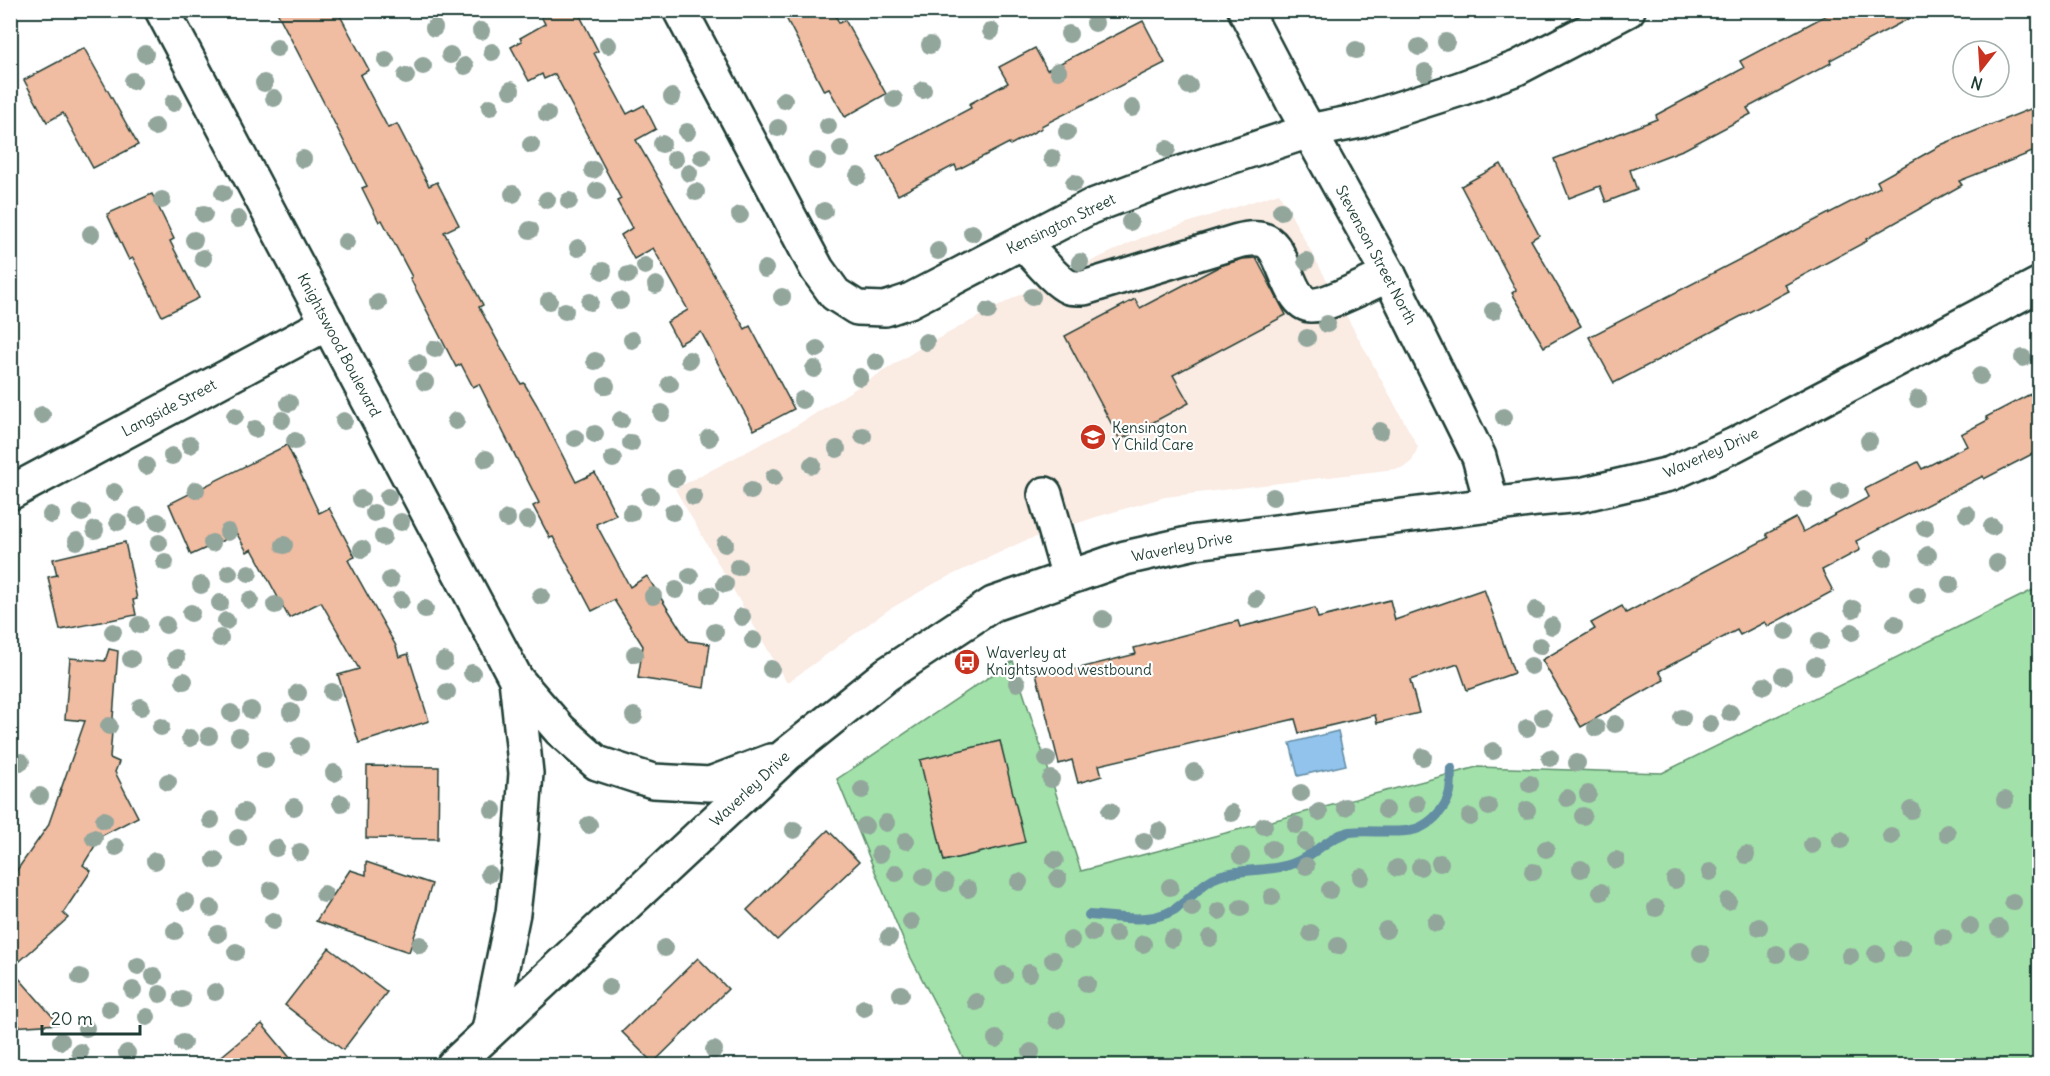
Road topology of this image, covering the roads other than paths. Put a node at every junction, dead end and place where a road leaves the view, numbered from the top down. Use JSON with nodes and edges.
{"nodes":[{"id":1,"x":162,"y":10,"type":"edge"},
{"id":2,"x":680,"y":10,"type":"edge"},
{"id":3,"x":1245,"y":10,"type":"edge"},
{"id":4,"x":1628,"y":10,"type":"edge"},
{"id":5,"x":1309,"y":131,"type":"junction"},
{"id":6,"x":1022,"y":242,"type":"junction"},
{"id":7,"x":1389,"y":275,"type":"junction"},
{"id":8,"x":2040,"y":284,"type":"edge"},
{"id":9,"x":328,"y":323,"type":"junction"},
{"id":10,"x":10,"y":494,"type":"edge"},
{"id":11,"x":1045,"y":494,"type":"dead end"},
{"id":12,"x":1492,"y":505,"type":"junction"},
{"id":13,"x":1069,"y":577,"type":"junction"},
{"id":14,"x":516,"y":679,"type":"junction"},
{"id":15,"x":786,"y":755,"type":"junction"},
{"id":16,"x":489,"y":1030,"type":"junction"},
{"id":17,"x":453,"y":1065,"type":"edge"}],
"edges":[{"from":1,"to":9,"type":"street","name":"Knightswood Boulevard"},
{"from":2,"to":6,"type":"street","name":"Kensington Street"},
{"from":3,"to":5,"type":"street","name":"Stevenson Street North"},
{"from":4,"to":5,"type":"street","name":"Kensington Street"},
{"from":5,"to":6,"type":"street","name":"Kensington Street"},
{"from":5,"to":7,"type":"street","name":"Stevenson Street North"},
{"from":6,"to":7,"type":"street"},
{"from":7,"to":12,"type":"street","name":"Stevenson Street North"},
{"from":8,"to":12,"type":"street","name":"Waverley Drive"},
{"from":9,"to":10,"type":"street","name":"Langside Street"},
{"from":9,"to":14,"type":"street","name":"Knightswood Boulevard"},
{"from":11,"to":13,"type":"street"},
{"from":12,"to":13,"type":"street","name":"Waverley Drive"},
{"from":13,"to":15,"type":"street","name":"Waverley Drive"},
{"from":14,"to":15,"type":"street","name":"Knightswood Boulevard"},
{"from":14,"to":16,"type":"street","name":"Knightswood Boulevard"},
{"from":15,"to":16,"type":"street","name":"Waverley Drive"},
{"from":16,"to":17,"type":"street","name":"Waverley Drive"}]}
